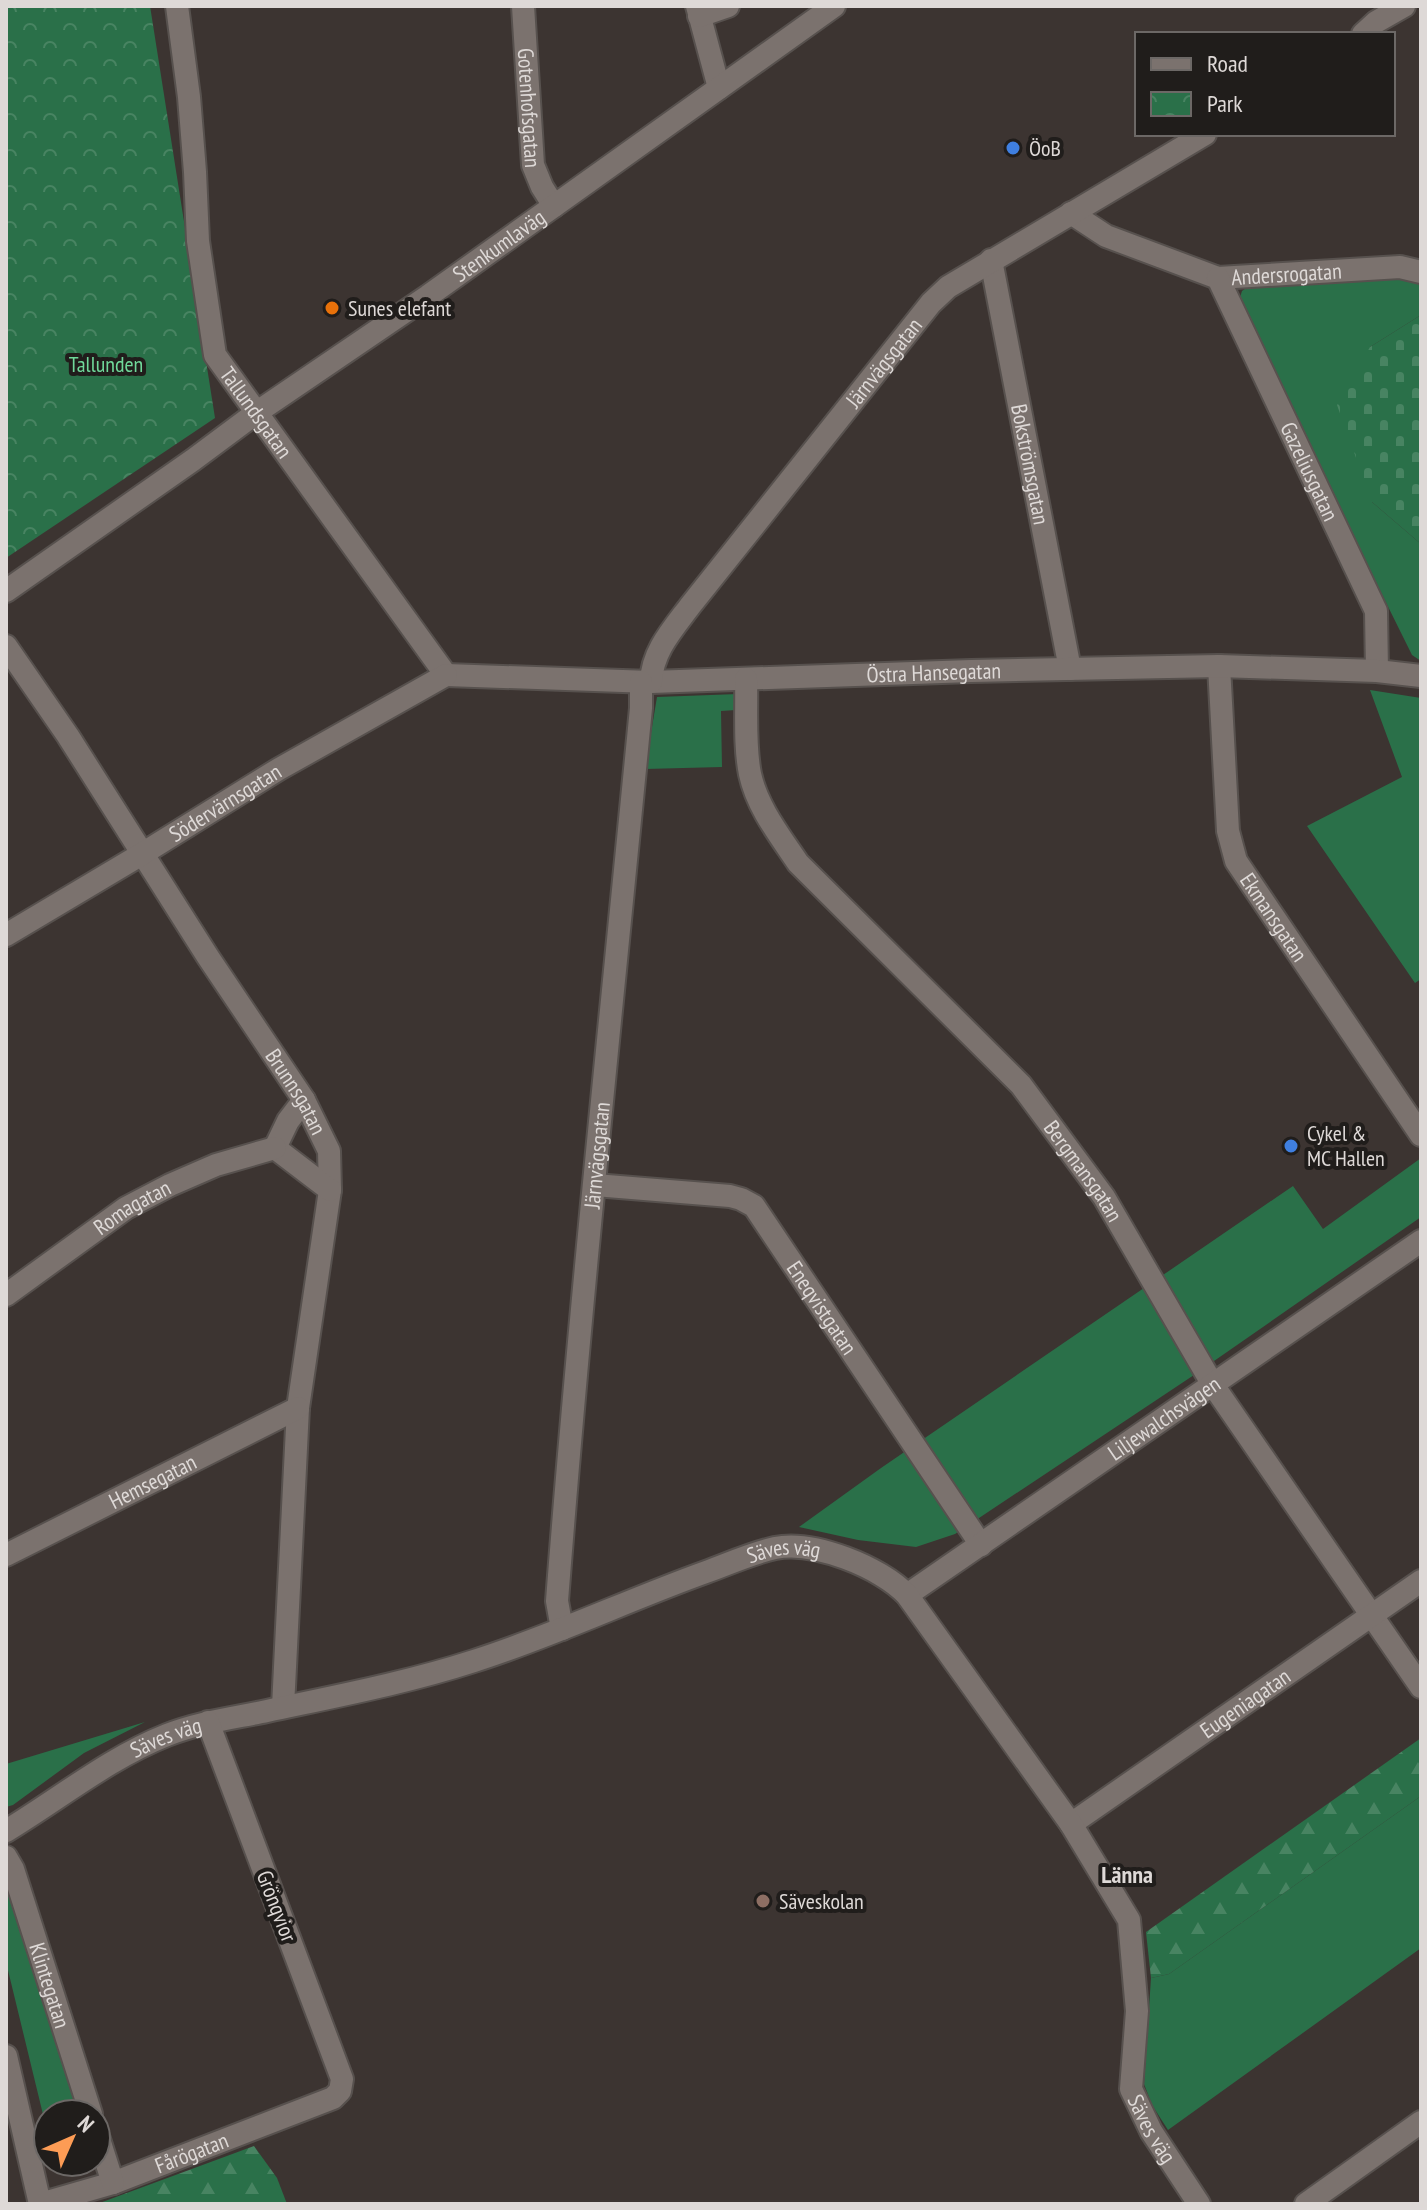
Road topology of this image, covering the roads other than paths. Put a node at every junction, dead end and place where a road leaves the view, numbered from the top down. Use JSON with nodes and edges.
{"nodes":[{"id":1,"x":177,"y":6,"type":"edge"},
{"id":2,"x":523,"y":6,"type":"edge"},
{"id":3,"x":728,"y":6,"type":"edge"},
{"id":4,"x":834,"y":6,"type":"edge"},
{"id":5,"x":1396,"y":8,"type":"edge"},
{"id":6,"x":698,"y":11,"type":"edge"},
{"id":7,"x":1365,"y":32,"type":"edge"},
{"id":8,"x":719,"y":88,"type":"junction"},
{"id":9,"x":1202,"y":136,"type":"edge"},
{"id":10,"x":554,"y":206,"type":"junction"},
{"id":11,"x":1071,"y":213,"type":"junction"},
{"id":12,"x":991,"y":260,"type":"junction"},
{"id":13,"x":1421,"y":272,"type":"edge"},
{"id":14,"x":1218,"y":278,"type":"junction"},
{"id":15,"x":256,"y":413,"type":"junction"},
{"id":16,"x":6,"y":591,"type":"edge"},
{"id":17,"x":6,"y":646,"type":"edge"},
{"id":18,"x":1219,"y":666,"type":"junction"},
{"id":19,"x":1070,"y":669,"type":"junction"},
{"id":20,"x":1377,"y":671,"type":"junction"},
{"id":21,"x":446,"y":675,"type":"junction"},
{"id":22,"x":1421,"y":676,"type":"edge"},
{"id":23,"x":746,"y":679,"type":"junction"},
{"id":24,"x":646,"y":682,"type":"junction"},
{"id":25,"x":142,"y":854,"type":"junction"},
{"id":26,"x":6,"y":935,"type":"edge"},
{"id":27,"x":304,"y":1100,"type":"junction"},
{"id":28,"x":1421,"y":1135,"type":"edge"},
{"id":29,"x":275,"y":1148,"type":"junction"},
{"id":30,"x":595,"y":1185,"type":"junction"},
{"id":31,"x":330,"y":1190,"type":"junction"},
{"id":32,"x":1421,"y":1241,"type":"edge"},
{"id":33,"x":7,"y":1292,"type":"edge"},
{"id":34,"x":1213,"y":1385,"type":"junction"},
{"id":35,"x":298,"y":1408,"type":"junction"},
{"id":36,"x":981,"y":1545,"type":"junction"},
{"id":37,"x":6,"y":1555,"type":"edge"},
{"id":38,"x":1421,"y":1581,"type":"edge"},
{"id":39,"x":907,"y":1595,"type":"junction"},
{"id":40,"x":1371,"y":1616,"type":"junction"},
{"id":41,"x":562,"y":1629,"type":"junction"},
{"id":42,"x":1421,"y":1687,"type":"edge"},
{"id":43,"x":283,"y":1707,"type":"junction"},
{"id":44,"x":208,"y":1722,"type":"junction"},
{"id":45,"x":1071,"y":1824,"type":"junction"},
{"id":46,"x":6,"y":1831,"type":"edge"},
{"id":47,"x":6,"y":1857,"type":"edge"},
{"id":48,"x":6,"y":2056,"type":"edge"},
{"id":49,"x":340,"y":2091,"type":"joint"},
{"id":50,"x":86,"y":2098,"type":"edge"},
{"id":51,"x":1421,"y":2122,"type":"edge"},
{"id":52,"x":111,"y":2178,"type":"edge"},
{"id":53,"x":113,"y":2183,"type":"junction"},
{"id":54,"x":40,"y":2204,"type":"edge"},
{"id":55,"x":1199,"y":2204,"type":"edge"},
{"id":56,"x":1306,"y":2204,"type":"edge"}],
"edges":[{"from":1,"to":15,"type":"street","name":"Tallundsgatan"},
{"from":2,"to":10,"type":"street","name":"Gotenhofsgatan"},
{"from":3,"to":6,"type":"street"},
{"from":4,"to":8,"type":"street","name":"Stenkumlaväg"},
{"from":5,"to":7,"type":"street"},
{"from":6,"to":8,"type":"street"},
{"from":8,"to":10,"type":"street","name":"Stenkumlaväg"},
{"from":9,"to":11,"type":"street","name":"Järnvägsgatan"},
{"from":10,"to":15,"type":"street","name":"Stenkumlaväg"},
{"from":11,"to":12,"type":"street","name":"Järnvägsgatan"},
{"from":11,"to":14,"type":"street","name":"Andersrogatan"},
{"from":12,"to":19,"type":"street","name":"Bokströmsgatan"},
{"from":12,"to":24,"type":"street","name":"Järnvägsgatan"},
{"from":13,"to":14,"type":"street","name":"Andersrogatan"},
{"from":14,"to":20,"type":"street","name":"Gazeliusgatan"},
{"from":15,"to":16,"type":"street","name":"Stenkumlaväg"},
{"from":15,"to":21,"type":"street","name":"Tallundsgatan"},
{"from":17,"to":25,"type":"street","name":"Brunnsgatan"},
{"from":18,"to":19,"type":"street","name":"Östra Hansegatan"},
{"from":18,"to":20,"type":"street","name":"Östra Hansegatan"},
{"from":18,"to":28,"type":"street","name":"Ekmansgatan"},
{"from":19,"to":23,"type":"street","name":"Östra Hansegatan"},
{"from":20,"to":22,"type":"street","name":"Östra Hansegatan"},
{"from":21,"to":24,"type":"street","name":"Östra Hansegatan"},
{"from":21,"to":25,"type":"street","name":"Södervärnsgatan"},
{"from":23,"to":24,"type":"street","name":"Östra Hansegatan"},
{"from":23,"to":34,"type":"street","name":"Bergmansgatan"},
{"from":24,"to":30,"type":"street","name":"Järnvägsgatan"},
{"from":25,"to":26,"type":"street","name":"Södervärnsgatan"},
{"from":25,"to":27,"type":"street","name":"Brunnsgatan"},
{"from":27,"to":29,"type":"street"},
{"from":27,"to":31,"type":"street","name":"Brunnsgatan"},
{"from":29,"to":31,"type":"street"},
{"from":29,"to":33,"type":"street","name":"Romagatan"},
{"from":30,"to":36,"type":"street","name":"Eneqvistgatan"},
{"from":30,"to":41,"type":"street","name":"Järnvägsgatan"},
{"from":31,"to":35,"type":"street","name":"Brunnsgatan"},
{"from":32,"to":34,"type":"street","name":"Liljewalchsvägen"},
{"from":34,"to":36,"type":"street","name":"Liljewalchsvägen"},
{"from":34,"to":40,"type":"street","name":"Bergmansgatan"},
{"from":35,"to":37,"type":"street","name":"Hemsegatan"},
{"from":35,"to":43,"type":"street","name":"Brunnsgatan"},
{"from":36,"to":39,"type":"street","name":"Liljewalchsvägen"},
{"from":38,"to":40,"type":"street","name":"Eugeniagatan"},
{"from":39,"to":41,"type":"street","name":"Säves väg"},
{"from":39,"to":45,"type":"street","name":"Säves väg"},
{"from":40,"to":42,"type":"street","name":"Bergmansgatan"},
{"from":40,"to":45,"type":"street","name":"Eugeniagatan"},
{"from":41,"to":43,"type":"street","name":"Säves väg"},
{"from":43,"to":44,"type":"street","name":"Säves väg"},
{"from":44,"to":46,"type":"street","name":"Säves väg"},
{"from":44,"to":49,"type":"street","name":"Grönqvior"},
{"from":45,"to":55,"type":"street","name":"Säves väg"},
{"from":47,"to":50,"type":"street","name":"Klintegatan"},
{"from":48,"to":54,"type":"street"},
{"from":49,"to":53,"type":"street","name":"Fårögatan"},
{"from":51,"to":56,"type":"street"},
{"from":52,"to":53,"type":"street"},
{"from":53,"to":54,"type":"street","name":"Fårögatan"}]}
